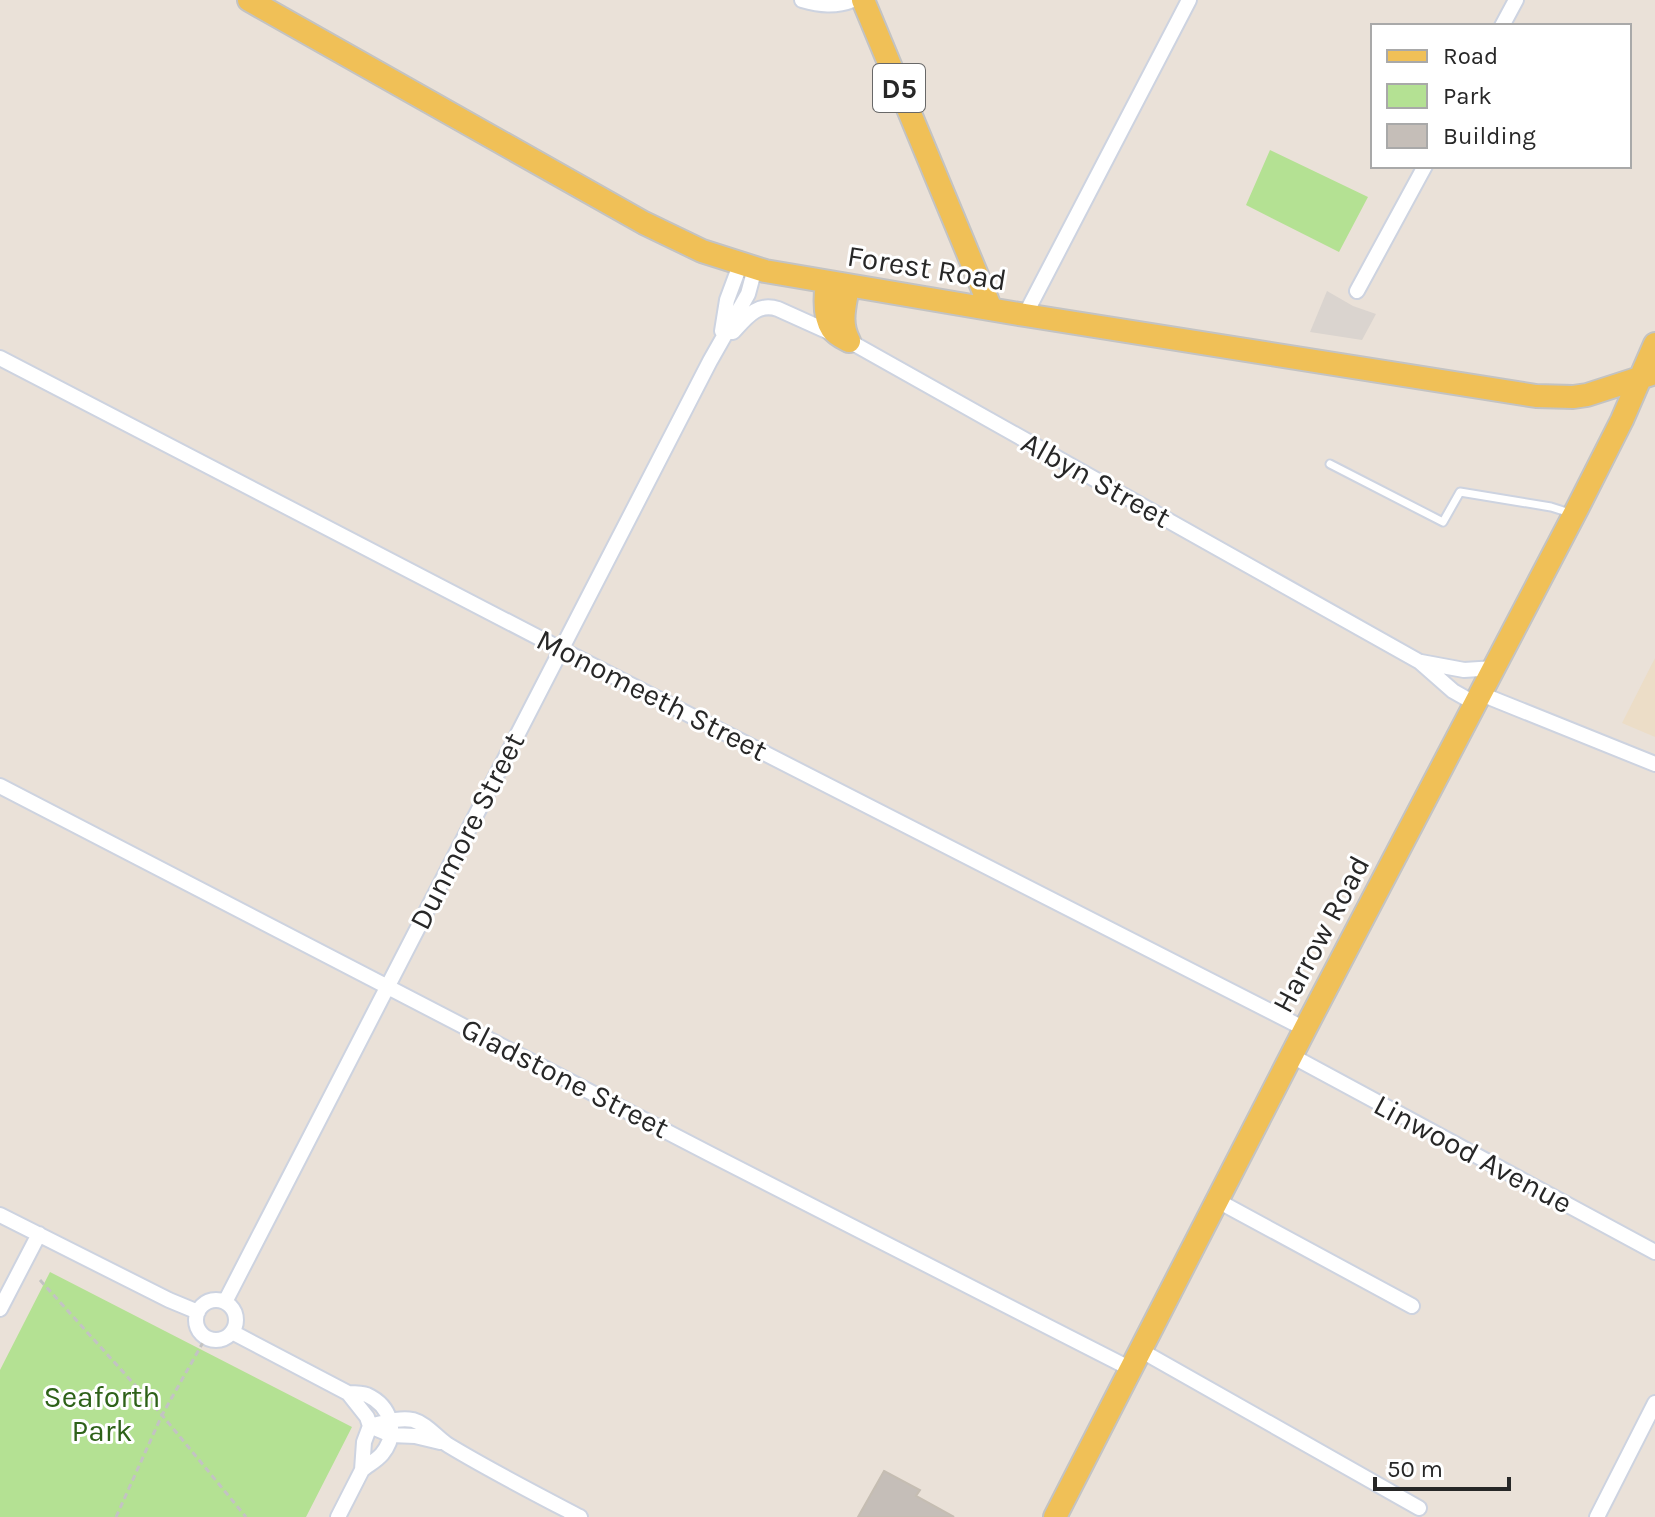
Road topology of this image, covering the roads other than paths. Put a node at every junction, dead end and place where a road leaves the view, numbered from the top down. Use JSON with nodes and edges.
{"nodes":[{"id":1,"x":249,"y":0,"type":"edge"},
{"id":2,"x":802,"y":0,"type":"edge"},
{"id":3,"x":853,"y":0,"type":"edge"},
{"id":4,"x":863,"y":0,"type":"edge"},
{"id":5,"x":1516,"y":0,"type":"edge"},
{"id":6,"x":1189,"y":1,"type":"edge"},
{"id":7,"x":1503,"y":24,"type":"edge"},
{"id":8,"x":1424,"y":168,"type":"edge"},
{"id":9,"x":747,"y":266,"type":"junction"},
{"id":10,"x":838,"y":284,"type":"junction"},
{"id":11,"x":1357,"y":291,"type":"dead end"},
{"id":12,"x":767,"y":306,"type":"joint"},
{"id":13,"x":991,"y":309,"type":"junction"},
{"id":14,"x":1025,"y":315,"type":"junction"},
{"id":15,"x":849,"y":341,"type":"junction"},
{"id":16,"x":1655,"y":344,"type":"edge"},
{"id":17,"x":0,"y":358,"type":"edge"},
{"id":18,"x":710,"y":361,"type":"junction"},
{"id":19,"x":1647,"y":376,"type":"edge"},
{"id":20,"x":1330,"y":464,"type":"dead end"},
{"id":21,"x":1574,"y":514,"type":"junction"},
{"id":22,"x":561,"y":649,"type":"junction"},
{"id":23,"x":1420,"y":662,"type":"junction"},
{"id":24,"x":1495,"y":668,"type":"junction"},
{"id":25,"x":1478,"y":699,"type":"junction"},
{"id":26,"x":1655,"y":764,"type":"edge"},
{"id":27,"x":0,"y":786,"type":"edge"},
{"id":28,"x":387,"y":986,"type":"junction"},
{"id":29,"x":1305,"y":1029,"type":"junction"},
{"id":30,"x":1292,"y":1056,"type":"junction"},
{"id":31,"x":1218,"y":1201,"type":"junction"},
{"id":32,"x":0,"y":1215,"type":"edge"},
{"id":33,"x":39,"y":1234,"type":"junction"},
{"id":34,"x":1655,"y":1252,"type":"edge"},
{"id":35,"x":225,"y":1302,"type":"junction"},
{"id":36,"x":1412,"y":1306,"type":"dead end"},
{"id":37,"x":0,"y":1309,"type":"edge"},
{"id":38,"x":198,"y":1312,"type":"junction"},
{"id":39,"x":232,"y":1332,"type":"junction"},
{"id":40,"x":1136,"y":1360,"type":"junction"},
{"id":41,"x":348,"y":1393,"type":"junction"},
{"id":42,"x":1655,"y":1403,"type":"edge"},
{"id":43,"x":370,"y":1426,"type":"junction"},
{"id":44,"x":391,"y":1428,"type":"junction"},
{"id":45,"x":362,"y":1470,"type":"junction"},
{"id":46,"x":1419,"y":1508,"type":"dead end"},
{"id":47,"x":338,"y":1517,"type":"edge"},
{"id":48,"x":580,"y":1517,"type":"edge"},
{"id":49,"x":1055,"y":1517,"type":"edge"},
{"id":50,"x":1597,"y":1517,"type":"edge"}],
"edges":[{"from":1,"to":9,"type":"main road","name":"Forest Road"},
{"from":2,"to":3,"type":"street"},
{"from":4,"to":13,"type":"main road","number":"D5"},
{"from":5,"to":7,"type":"street"},
{"from":6,"to":14,"type":"street"},
{"from":8,"to":11,"type":"street"},
{"from":9,"to":10,"type":"main road","name":"Forest Road"},
{"from":9,"to":18,"type":"street","name":"Dunmore Street"},
{"from":10,"to":13,"type":"main road","name":"Forest Road"},
{"from":10,"to":15,"type":"main road"},
{"from":12,"to":15,"type":"street","name":"Albyn Street"},
{"from":12,"to":18,"type":"street","name":"Dunmore Street"},
{"from":13,"to":14,"type":"main road","name":"Forest Road"},
{"from":14,"to":19,"type":"main road","name":"Forest Road"},
{"from":15,"to":23,"type":"street","name":"Albyn Street"},
{"from":16,"to":19,"type":"main road","name":"Harrow Road"},
{"from":17,"to":22,"type":"street","name":"Monomeeth Street"},
{"from":18,"to":22,"type":"street","name":"Dunmore Street"},
{"from":19,"to":21,"type":"main road","name":"Harrow Road"},
{"from":20,"to":21,"type":"lane"},
{"from":21,"to":24,"type":"main road","name":"Harrow Road"},
{"from":22,"to":28,"type":"street","name":"Dunmore Street"},
{"from":22,"to":29,"type":"street","name":"Monomeeth Street"},
{"from":23,"to":24,"type":"street","name":"Albyn Street"},
{"from":23,"to":25,"type":"street","name":"Albyn Street"},
{"from":24,"to":25,"type":"main road","name":"Harrow Road"},
{"from":25,"to":26,"type":"street","name":"Albyn Street"},
{"from":25,"to":29,"type":"main road","name":"Harrow Road"},
{"from":27,"to":28,"type":"street","name":"Gladstone Street"},
{"from":28,"to":35,"type":"street","name":"Dunmore Street"},
{"from":28,"to":40,"type":"street","name":"Gladstone Street"},
{"from":29,"to":30,"type":"main road","name":"Harrow Road"},
{"from":30,"to":31,"type":"main road","name":"Harrow Road"},
{"from":30,"to":34,"type":"street","name":"Linwood Avenue"},
{"from":31,"to":36,"type":"street"},
{"from":31,"to":40,"type":"main road","name":"Harrow Road"},
{"from":32,"to":33,"type":"street"},
{"from":33,"to":37,"type":"street"},
{"from":33,"to":38,"type":"street"},
{"from":35,"to":38,"type":"street"},
{"from":35,"to":39,"type":"street"},
{"from":38,"to":39,"type":"street"},
{"from":39,"to":41,"type":"street"},
{"from":40,"to":46,"type":"street","name":"Gladstone Street"},
{"from":40,"to":49,"type":"main road","name":"Harrow Road"},
{"from":41,"to":43,"type":"street"},
{"from":41,"to":44,"type":"street"},
{"from":42,"to":50,"type":"street"},
{"from":43,"to":44,"type":"street"},
{"from":43,"to":45,"type":"street"},
{"from":44,"to":45,"type":"street"},
{"from":44,"to":48,"type":"street"},
{"from":45,"to":47,"type":"street"}]}
